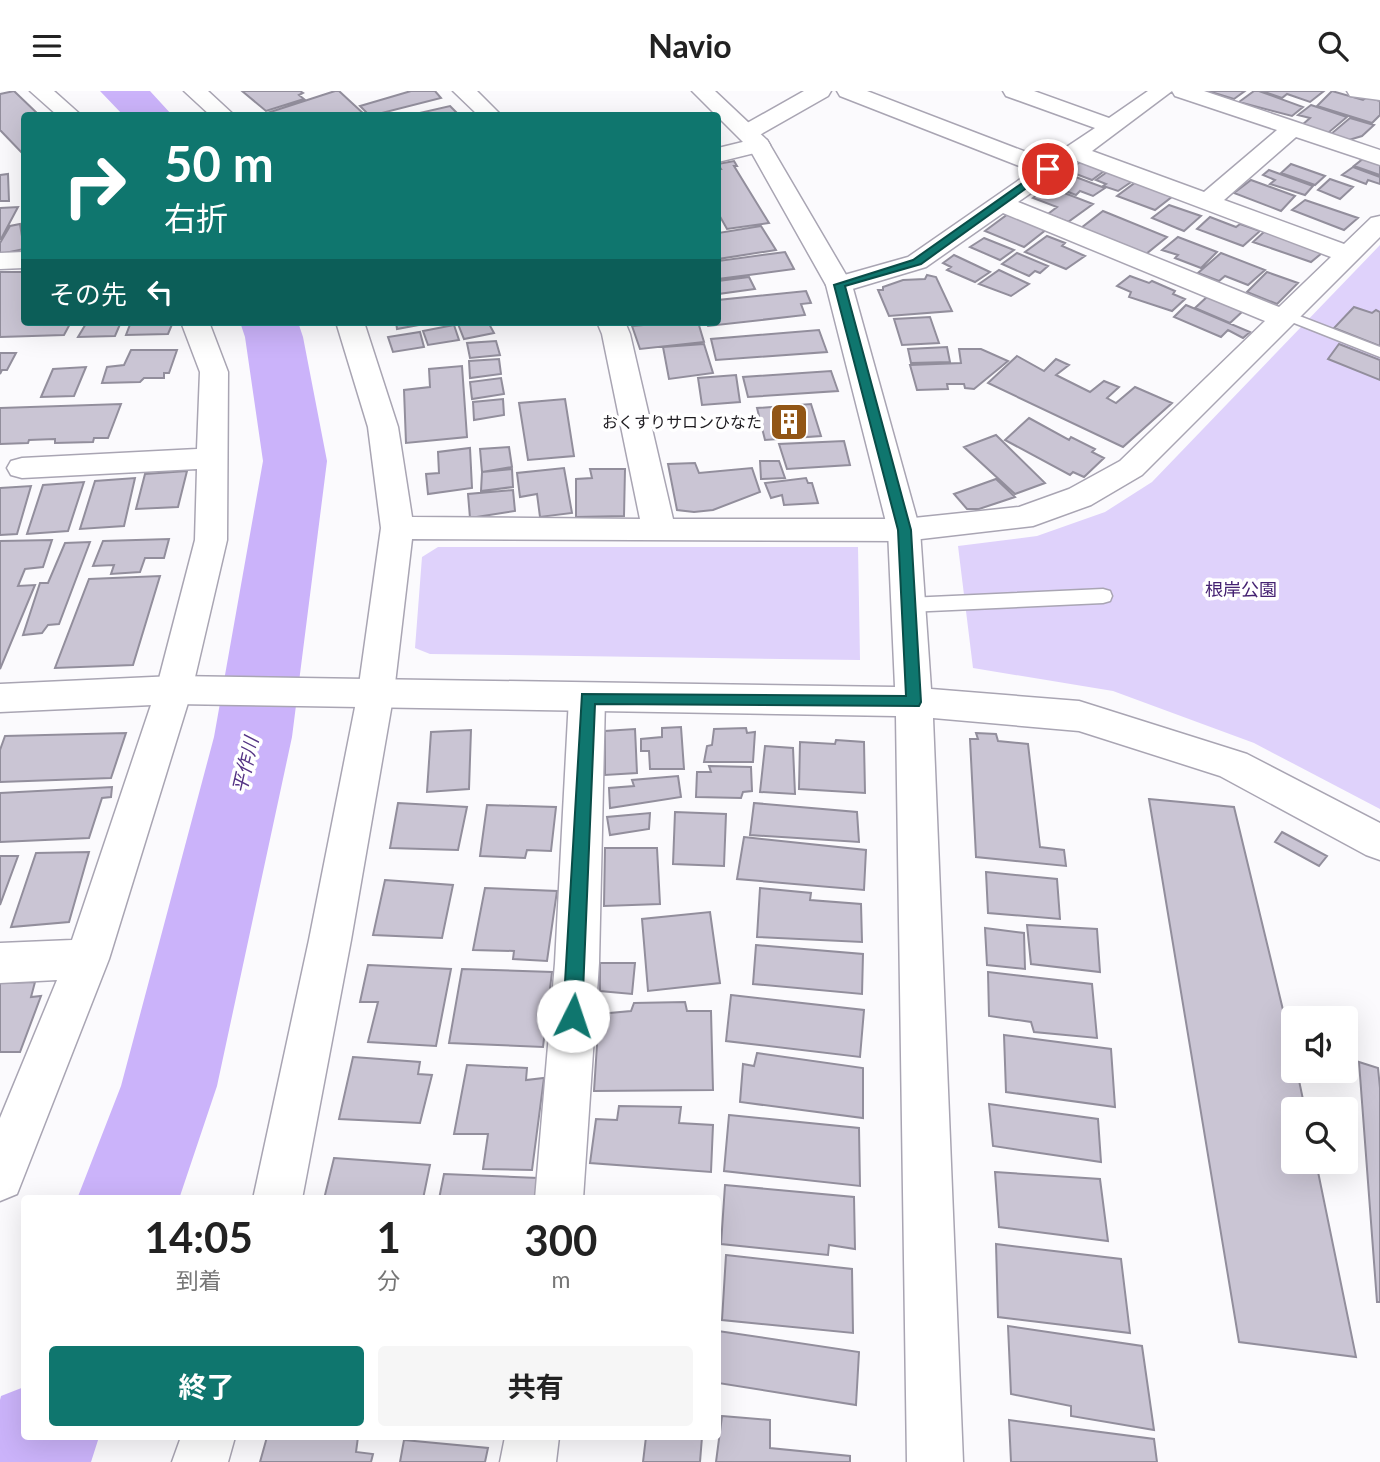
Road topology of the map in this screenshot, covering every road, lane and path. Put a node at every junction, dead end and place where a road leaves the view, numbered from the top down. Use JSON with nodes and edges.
{"nodes":[{"id":1,"x":41,"y":91,"type":"edge"},
{"id":2,"x":195,"y":91,"type":"edge"},
{"id":3,"x":464,"y":91,"type":"edge"},
{"id":4,"x":703,"y":91,"type":"edge"},
{"id":5,"x":820,"y":91,"type":"edge"},
{"id":6,"x":848,"y":91,"type":"edge"},
{"id":7,"x":1014,"y":91,"type":"edge"},
{"id":8,"x":1162,"y":91,"type":"edge"},
{"id":9,"x":1183,"y":91,"type":"edge"},
{"id":10,"x":1358,"y":91,"type":"edge"},
{"id":11,"x":1380,"y":94,"type":"edge"},
{"id":12,"x":66,"y":112,"type":"edge"},
{"id":13,"x":220,"y":112,"type":"edge"},
{"id":14,"x":487,"y":112,"type":"edge"},
{"id":15,"x":1111,"y":126,"type":"junction"},
{"id":16,"x":1293,"y":128,"type":"junction"},
{"id":17,"x":753,"y":139,"type":"junction"},
{"id":18,"x":1074,"y":152,"type":"junction"},
{"id":19,"x":721,"y":154,"type":"edge"},
{"id":20,"x":1380,"y":158,"type":"edge"},
{"id":21,"x":1048,"y":169,"type":"junction"},
{"id":22,"x":1208,"y":201,"type":"junction"},
{"id":23,"x":1001,"y":204,"type":"junction"},
{"id":24,"x":1380,"y":223,"type":"edge"},
{"id":25,"x":1349,"y":255,"type":"junction"},
{"id":26,"x":21,"y":260,"type":"edge"},
{"id":27,"x":0,"y":261,"type":"edge"},
{"id":28,"x":839,"y":285,"type":"junction"},
{"id":29,"x":1287,"y":318,"type":"junction"},
{"id":30,"x":197,"y":326,"type":"edge"},
{"id":31,"x":351,"y":326,"type":"edge"},
{"id":32,"x":613,"y":326,"type":"edge"},
{"id":33,"x":1380,"y":352,"type":"edge"},
{"id":34,"x":211,"y":458,"type":"junction"},
{"id":35,"x":22,"y":468,"type":"dead end"},
{"id":36,"x":397,"y":528,"type":"junction"},
{"id":37,"x":659,"y":530,"type":"junction"},
{"id":38,"x":905,"y":530,"type":"junction"},
{"id":39,"x":1103,"y":596,"type":"dead end"},
{"id":40,"x":908,"y":605,"type":"junction"},
{"id":41,"x":181,"y":690,"type":"junction"},
{"id":42,"x":363,"y":692,"type":"junction"},
{"id":43,"x":0,"y":698,"type":"edge"},
{"id":44,"x":587,"y":698,"type":"junction"},
{"id":45,"x":914,"y":702,"type":"junction"},
{"id":46,"x":1380,"y":843,"type":"edge"},
{"id":47,"x":87,"y":959,"type":"junction"},
{"id":48,"x":0,"y":963,"type":"edge"},
{"id":49,"x":0,"y":1177,"type":"edge"},
{"id":50,"x":278,"y":1195,"type":"edge"},
{"id":51,"x":559,"y":1195,"type":"edge"},
{"id":52,"x":207,"y":1440,"type":"edge"},
{"id":53,"x":532,"y":1440,"type":"edge"},
{"id":54,"x":201,"y":1462,"type":"edge"},
{"id":55,"x":528,"y":1462,"type":"edge"},
{"id":56,"x":935,"y":1462,"type":"edge"}],
"edges":[{"from":1,"to":12,"type":"street"},
{"from":2,"to":13,"type":"street"},
{"from":3,"to":14,"type":"street"},
{"from":4,"to":17,"type":"street"},
{"from":5,"to":17,"type":"street"},
{"from":6,"to":21,"type":"street"},
{"from":7,"to":15,"type":"street"},
{"from":8,"to":15,"type":"street"},
{"from":9,"to":16,"type":"street"},
{"from":10,"to":11,"type":"street"},
{"from":15,"to":18,"type":"street"},
{"from":16,"to":20,"type":"street"},
{"from":16,"to":22,"type":"street"},
{"from":17,"to":19,"type":"street"},
{"from":17,"to":28,"type":"street"},
{"from":18,"to":21,"type":"street"},
{"from":18,"to":22,"type":"street"},
{"from":21,"to":23,"type":"street"},
{"from":22,"to":25,"type":"street"},
{"from":23,"to":28,"type":"street"},
{"from":23,"to":29,"type":"street"},
{"from":24,"to":25,"type":"street"},
{"from":25,"to":29,"type":"street"},
{"from":26,"to":27,"type":"street"},
{"from":28,"to":38,"type":"street"},
{"from":29,"to":33,"type":"lane"},
{"from":29,"to":38,"type":"street"},
{"from":30,"to":34,"type":"street"},
{"from":31,"to":36,"type":"street"},
{"from":32,"to":37,"type":"street"},
{"from":34,"to":35,"type":"street"},
{"from":34,"to":41,"type":"street"},
{"from":36,"to":37,"type":"street"},
{"from":36,"to":42,"type":"street"},
{"from":37,"to":38,"type":"street"},
{"from":38,"to":40,"type":"street"},
{"from":39,"to":40,"type":"lane"},
{"from":40,"to":45,"type":"street"},
{"from":41,"to":42,"type":"street"},
{"from":41,"to":43,"type":"street"},
{"from":41,"to":47,"type":"street"},
{"from":42,"to":44,"type":"street"},
{"from":42,"to":50,"type":"street"},
{"from":44,"to":45,"type":"street"},
{"from":44,"to":51,"type":"street"},
{"from":45,"to":46,"type":"street"},
{"from":45,"to":56,"type":"street"},
{"from":47,"to":48,"type":"street"},
{"from":47,"to":49,"type":"street"},
{"from":52,"to":54,"type":"street"},
{"from":53,"to":55,"type":"street"}]}
